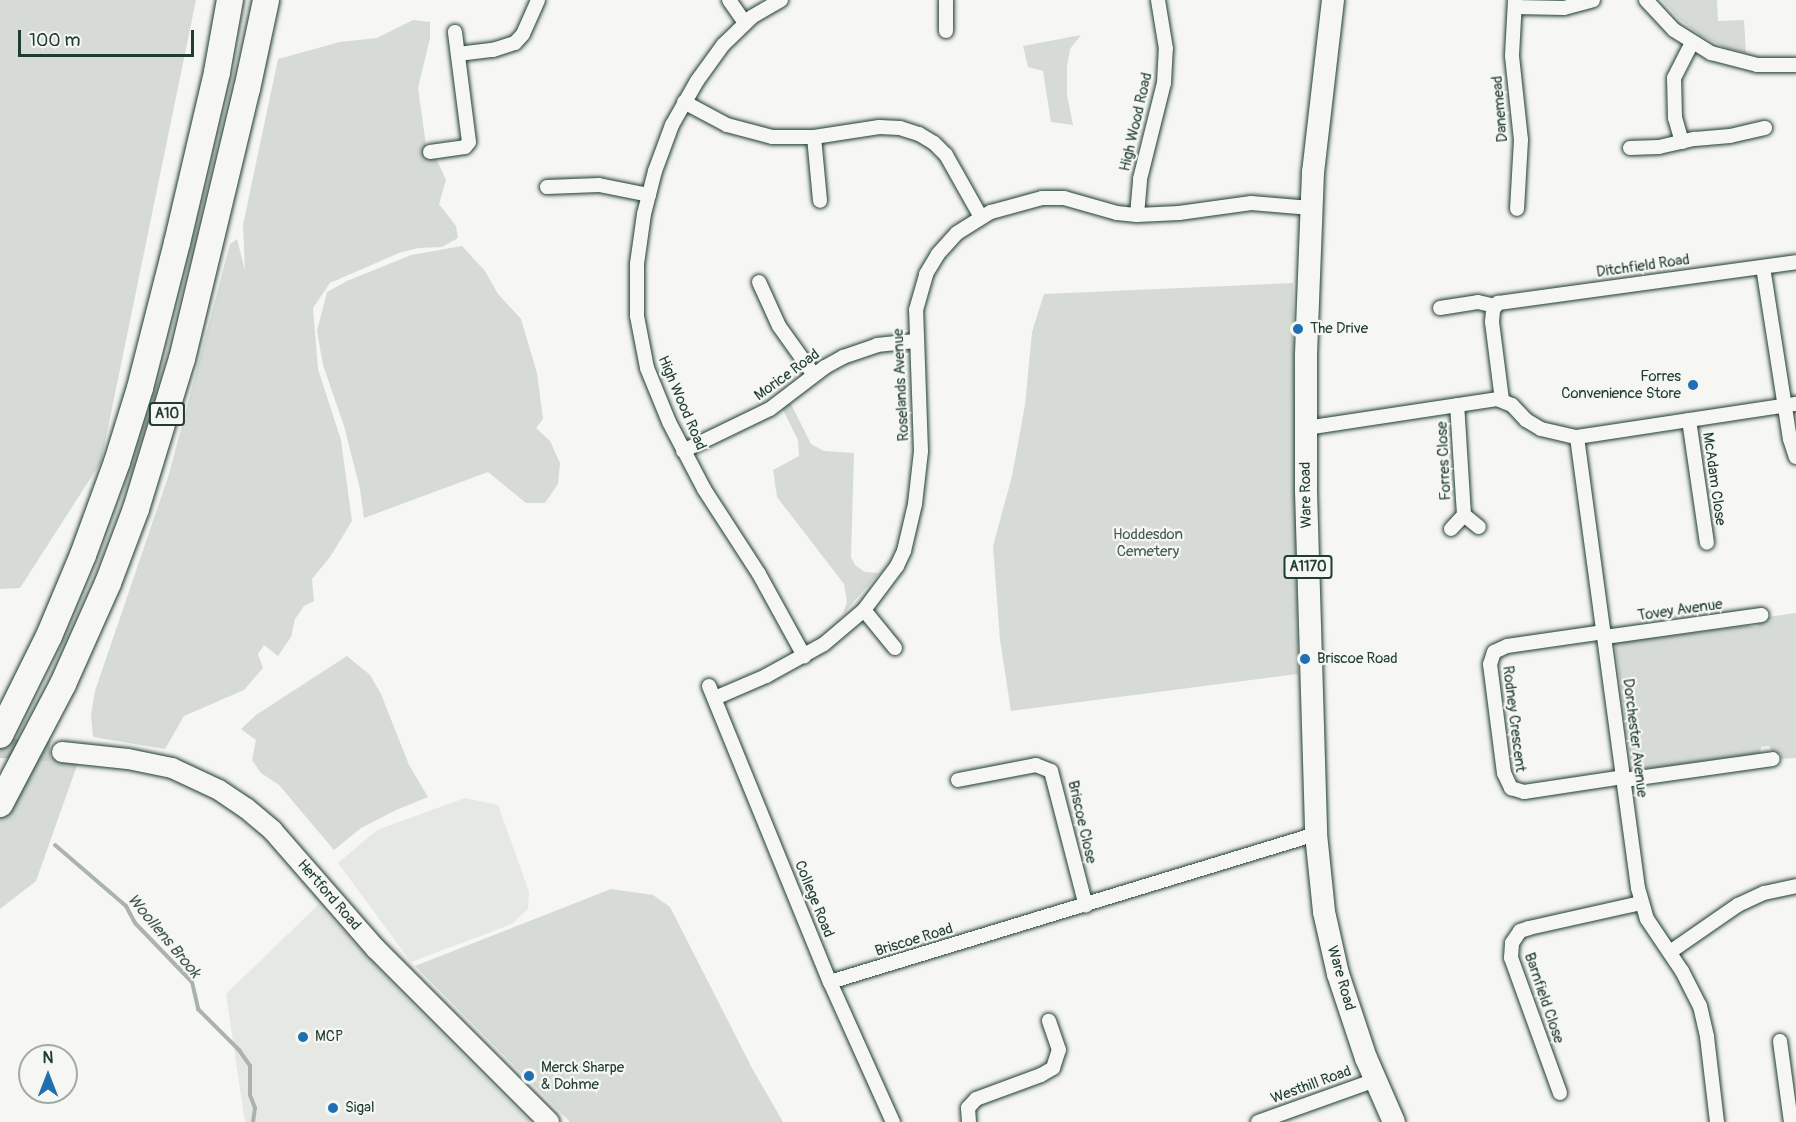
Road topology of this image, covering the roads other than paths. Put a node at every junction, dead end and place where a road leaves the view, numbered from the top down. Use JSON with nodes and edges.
{"nodes":[{"id":1,"x":230,"y":0,"type":"edge"},
{"id":2,"x":266,"y":0,"type":"edge"},
{"id":3,"x":538,"y":0,"type":"edge"},
{"id":4,"x":729,"y":0,"type":"edge"},
{"id":5,"x":781,"y":0,"type":"edge"},
{"id":6,"x":946,"y":0,"type":"edge"},
{"id":7,"x":1158,"y":0,"type":"edge"},
{"id":8,"x":1333,"y":0,"type":"edge"},
{"id":9,"x":1593,"y":0,"type":"edge"},
{"id":10,"x":1646,"y":0,"type":"edge"},
{"id":11,"x":1515,"y":3,"type":"edge"},
{"id":12,"x":745,"y":23,"type":"junction"},
{"id":13,"x":455,"y":32,"type":"dead end"},
{"id":14,"x":946,"y":32,"type":"dead end"},
{"id":15,"x":1692,"y":43,"type":"junction"},
{"id":16,"x":458,"y":54,"type":"junction"},
{"id":17,"x":1796,"y":65,"type":"edge"},
{"id":18,"x":684,"y":102,"type":"junction"},
{"id":19,"x":1765,"y":128,"type":"dead end"},
{"id":20,"x":814,"y":137,"type":"junction"},
{"id":21,"x":1682,"y":142,"type":"junction"},
{"id":22,"x":1630,"y":148,"type":"dead end"},
{"id":23,"x":430,"y":152,"type":"dead end"},
{"id":24,"x":546,"y":187,"type":"dead end"},
{"id":25,"x":649,"y":195,"type":"junction"},
{"id":26,"x":820,"y":201,"type":"dead end"},
{"id":27,"x":1311,"y":208,"type":"junction"},
{"id":28,"x":1517,"y":209,"type":"dead end"},
{"id":29,"x":1137,"y":215,"type":"junction"},
{"id":30,"x":981,"y":217,"type":"junction"},
{"id":31,"x":1796,"y":262,"type":"edge"},
{"id":32,"x":1763,"y":267,"type":"junction"},
{"id":33,"x":759,"y":282,"type":"dead end"},
{"id":34,"x":1495,"y":306,"type":"junction"},
{"id":35,"x":1440,"y":308,"type":"dead end"},
{"id":36,"x":915,"y":341,"type":"junction"},
{"id":37,"x":814,"y":375,"type":"junction"},
{"id":38,"x":1502,"y":400,"type":"junction"},
{"id":39,"x":1457,"y":405,"type":"junction"},
{"id":40,"x":1790,"y":405,"type":"edge"},
{"id":41,"x":1689,"y":420,"type":"junction"},
{"id":42,"x":1306,"y":428,"type":"junction"},
{"id":43,"x":1577,"y":437,"type":"junction"},
{"id":44,"x":683,"y":451,"type":"junction"},
{"id":45,"x":1796,"y":457,"type":"edge"},
{"id":46,"x":1464,"y":514,"type":"junction"},
{"id":47,"x":1479,"y":527,"type":"dead end"},
{"id":48,"x":1451,"y":529,"type":"dead end"},
{"id":49,"x":1707,"y":543,"type":"dead end"},
{"id":50,"x":864,"y":610,"type":"junction"},
{"id":51,"x":1761,"y":615,"type":"dead end"},
{"id":52,"x":1605,"y":635,"type":"junction"},
{"id":53,"x":895,"y":648,"type":"dead end"},
{"id":54,"x":804,"y":656,"type":"junction"},
{"id":55,"x":712,"y":692,"type":"joint"},
{"id":56,"x":0,"y":735,"type":"edge"},
{"id":57,"x":62,"y":752,"type":"tunnel mouth"},
{"id":58,"x":1773,"y":759,"type":"dead end"},
{"id":59,"x":1624,"y":778,"type":"junction"},
{"id":60,"x":958,"y":780,"type":"dead end"},
{"id":61,"x":0,"y":804,"type":"edge"},
{"id":62,"x":1316,"y":834,"type":"junction"},
{"id":63,"x":1796,"y":886,"type":"edge"},
{"id":64,"x":1641,"y":903,"type":"junction"},
{"id":65,"x":1086,"y":906,"type":"junction"},
{"id":66,"x":1670,"y":952,"type":"junction"},
{"id":67,"x":830,"y":982,"type":"junction"},
{"id":68,"x":1049,"y":1021,"type":"dead end"},
{"id":69,"x":1780,"y":1041,"type":"dead end"},
{"id":70,"x":1375,"y":1080,"type":"junction"},
{"id":71,"x":1560,"y":1093,"type":"dead end"},
{"id":72,"x":549,"y":1122,"type":"edge"},
{"id":73,"x":893,"y":1122,"type":"edge"},
{"id":74,"x":969,"y":1122,"type":"edge"},
{"id":75,"x":1258,"y":1122,"type":"edge"},
{"id":76,"x":1394,"y":1122,"type":"edge"},
{"id":77,"x":1717,"y":1122,"type":"edge"},
{"id":78,"x":1791,"y":1122,"type":"edge"}],
"edges":[{"from":1,"to":56,"type":"highway","number":"A10"},
{"from":2,"to":61,"type":"highway","number":"A10"},
{"from":3,"to":16,"type":"street"},
{"from":4,"to":12,"type":"street"},
{"from":5,"to":12,"type":"street","name":"High Wood Road"},
{"from":6,"to":14,"type":"street"},
{"from":7,"to":29,"type":"street","name":"High Wood Road"},
{"from":8,"to":27,"type":"main road","name":"Ware Road","number":"A1170"},
{"from":9,"to":11,"type":"street","name":"Danemead"},
{"from":10,"to":15,"type":"street"},
{"from":11,"to":28,"type":"street","name":"Danemead"},
{"from":12,"to":18,"type":"street","name":"High Wood Road"},
{"from":13,"to":16,"type":"street"},
{"from":15,"to":17,"type":"street"},
{"from":15,"to":21,"type":"street"},
{"from":16,"to":23,"type":"street"},
{"from":18,"to":20,"type":"street"},
{"from":18,"to":25,"type":"street","name":"High Wood Road"},
{"from":19,"to":21,"type":"street"},
{"from":20,"to":26,"type":"street"},
{"from":20,"to":30,"type":"street"},
{"from":21,"to":22,"type":"street"},
{"from":24,"to":25,"type":"street"},
{"from":25,"to":44,"type":"street","name":"High Wood Road"},
{"from":27,"to":29,"type":"street","name":"Roselands Avenue"},
{"from":27,"to":42,"type":"main road","name":"Ware Road","number":"A1170"},
{"from":29,"to":30,"type":"street","name":"Roselands Avenue"},
{"from":30,"to":36,"type":"street","name":"Roselands Avenue"},
{"from":31,"to":32,"type":"street","name":"Ditchfield Road"},
{"from":32,"to":34,"type":"street","name":"Ditchfield Road"},
{"from":32,"to":40,"type":"street"},
{"from":33,"to":37,"type":"street"},
{"from":34,"to":35,"type":"street","name":"Ditchfield Road"},
{"from":34,"to":38,"type":"street"},
{"from":36,"to":37,"type":"street","name":"Morice Road"},
{"from":36,"to":50,"type":"street","name":"Roselands Avenue"},
{"from":37,"to":44,"type":"street","name":"Morice Road"},
{"from":38,"to":39,"type":"street"},
{"from":38,"to":43,"type":"street"},
{"from":39,"to":42,"type":"street"},
{"from":39,"to":46,"type":"street","name":"Forres Close"},
{"from":40,"to":41,"type":"street"},
{"from":40,"to":45,"type":"street"},
{"from":41,"to":43,"type":"street"},
{"from":41,"to":49,"type":"street","name":"McAdam Close"},
{"from":42,"to":62,"type":"main road","name":"Ware Road","number":"A1170"},
{"from":43,"to":52,"type":"street","name":"Dorchester Avenue"},
{"from":44,"to":54,"type":"street","name":"High Wood Road"},
{"from":46,"to":47,"type":"street","name":"Forres Close"},
{"from":46,"to":48,"type":"street","name":"Forres Close"},
{"from":50,"to":53,"type":"street"},
{"from":50,"to":54,"type":"street","name":"Roselands Avenue"},
{"from":51,"to":52,"type":"street","name":"Tovey Avenue"},
{"from":52,"to":59,"type":"street","name":"Dorchester Avenue"},
{"from":52,"to":59,"type":"street","name":"Rodney Crescent"},
{"from":54,"to":55,"type":"street","name":"Roselands Avenue"},
{"from":55,"to":67,"type":"street","name":"College Road"},
{"from":57,"to":72,"type":"main road","name":"Hertford Road"},
{"from":58,"to":59,"type":"street"},
{"from":59,"to":64,"type":"street","name":"Dorchester Avenue"},
{"from":60,"to":65,"type":"street","name":"Briscoe Close"},
{"from":62,"to":65,"type":"street","name":"Briscoe Road"},
{"from":62,"to":70,"type":"main road","name":"Ware Road","number":"A1170"},
{"from":63,"to":66,"type":"street"},
{"from":64,"to":66,"type":"street","name":"Dorchester Avenue"},
{"from":64,"to":71,"type":"street","name":"Barnfield Close"},
{"from":65,"to":67,"type":"street","name":"Briscoe Road"},
{"from":66,"to":77,"type":"street","name":"Dorchester Avenue"},
{"from":67,"to":73,"type":"street","name":"College Road"},
{"from":68,"to":74,"type":"street"},
{"from":69,"to":78,"type":"street"},
{"from":70,"to":75,"type":"street","name":"Westhill Road"},
{"from":70,"to":76,"type":"main road","name":"Ware Road","number":"A1170"}]}
